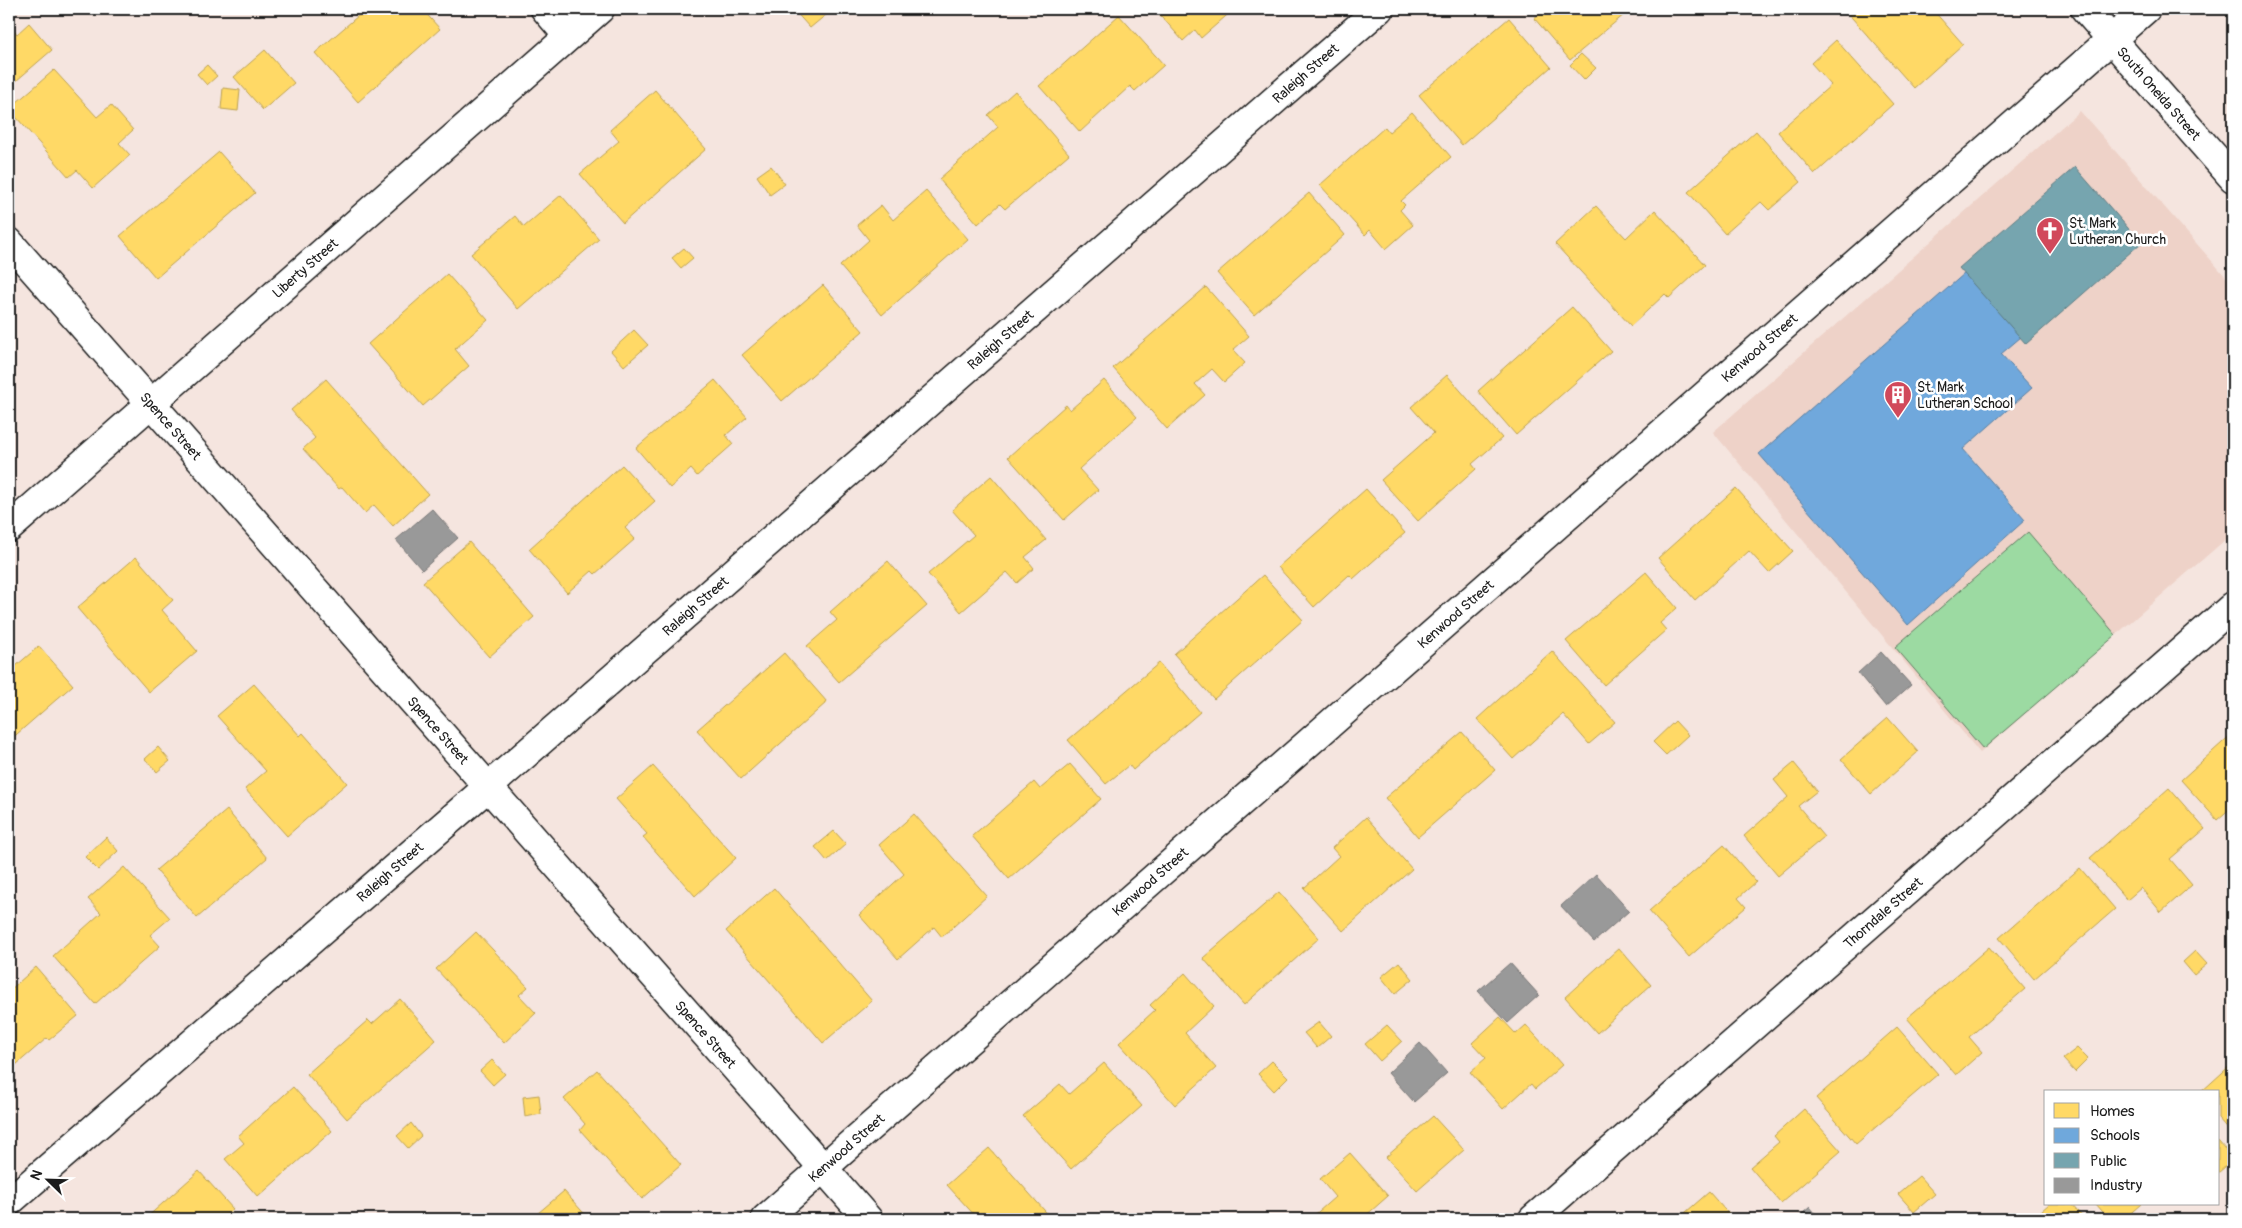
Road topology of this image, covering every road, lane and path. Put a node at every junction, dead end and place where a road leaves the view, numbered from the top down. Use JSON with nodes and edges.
{"nodes":[{"id":1,"x":546,"y":9,"type":"edge"},
{"id":2,"x":600,"y":9,"type":"edge"},
{"id":3,"x":1379,"y":9,"type":"edge"},
{"id":4,"x":2086,"y":9,"type":"edge"},
{"id":5,"x":2146,"y":9,"type":"edge"},
{"id":6,"x":568,"y":36,"type":"junction"},
{"id":7,"x":2112,"y":39,"type":"junction"},
{"id":8,"x":2233,"y":178,"type":"edge"},
{"id":9,"x":9,"y":242,"type":"edge"},
{"id":10,"x":151,"y":403,"type":"junction"},
{"id":11,"x":9,"y":528,"type":"edge"},
{"id":12,"x":2233,"y":606,"type":"edge"},
{"id":13,"x":488,"y":788,"type":"junction"},
{"id":14,"x":823,"y":1168,"type":"junction"},
{"id":15,"x":9,"y":1202,"type":"edge"},
{"id":16,"x":765,"y":1219,"type":"edge"},
{"id":17,"x":868,"y":1219,"type":"edge"},
{"id":18,"x":1533,"y":1219,"type":"edge"}],
"edges":[{"from":1,"to":6,"type":"street"},
{"from":2,"to":6,"type":"street","name":"Liberty Street"},
{"from":3,"to":13,"type":"street","name":"Raleigh Street"},
{"from":4,"to":7,"type":"street","name":"South Oneida Street"},
{"from":5,"to":7,"type":"street","name":"Kenwood Street"},
{"from":6,"to":10,"type":"street","name":"Liberty Street"},
{"from":7,"to":8,"type":"street","name":"South Oneida Street"},
{"from":7,"to":14,"type":"street","name":"Kenwood Street"},
{"from":9,"to":10,"type":"street","name":"Spence Street"},
{"from":10,"to":11,"type":"street","name":"Liberty Street"},
{"from":10,"to":13,"type":"street","name":"Spence Street"},
{"from":12,"to":18,"type":"street","name":"Thorndale Street"},
{"from":13,"to":14,"type":"street","name":"Spence Street"},
{"from":13,"to":15,"type":"street","name":"Raleigh Street"},
{"from":14,"to":16,"type":"street","name":"Kenwood Street"},
{"from":14,"to":17,"type":"street","name":"Spence Street"}]}
